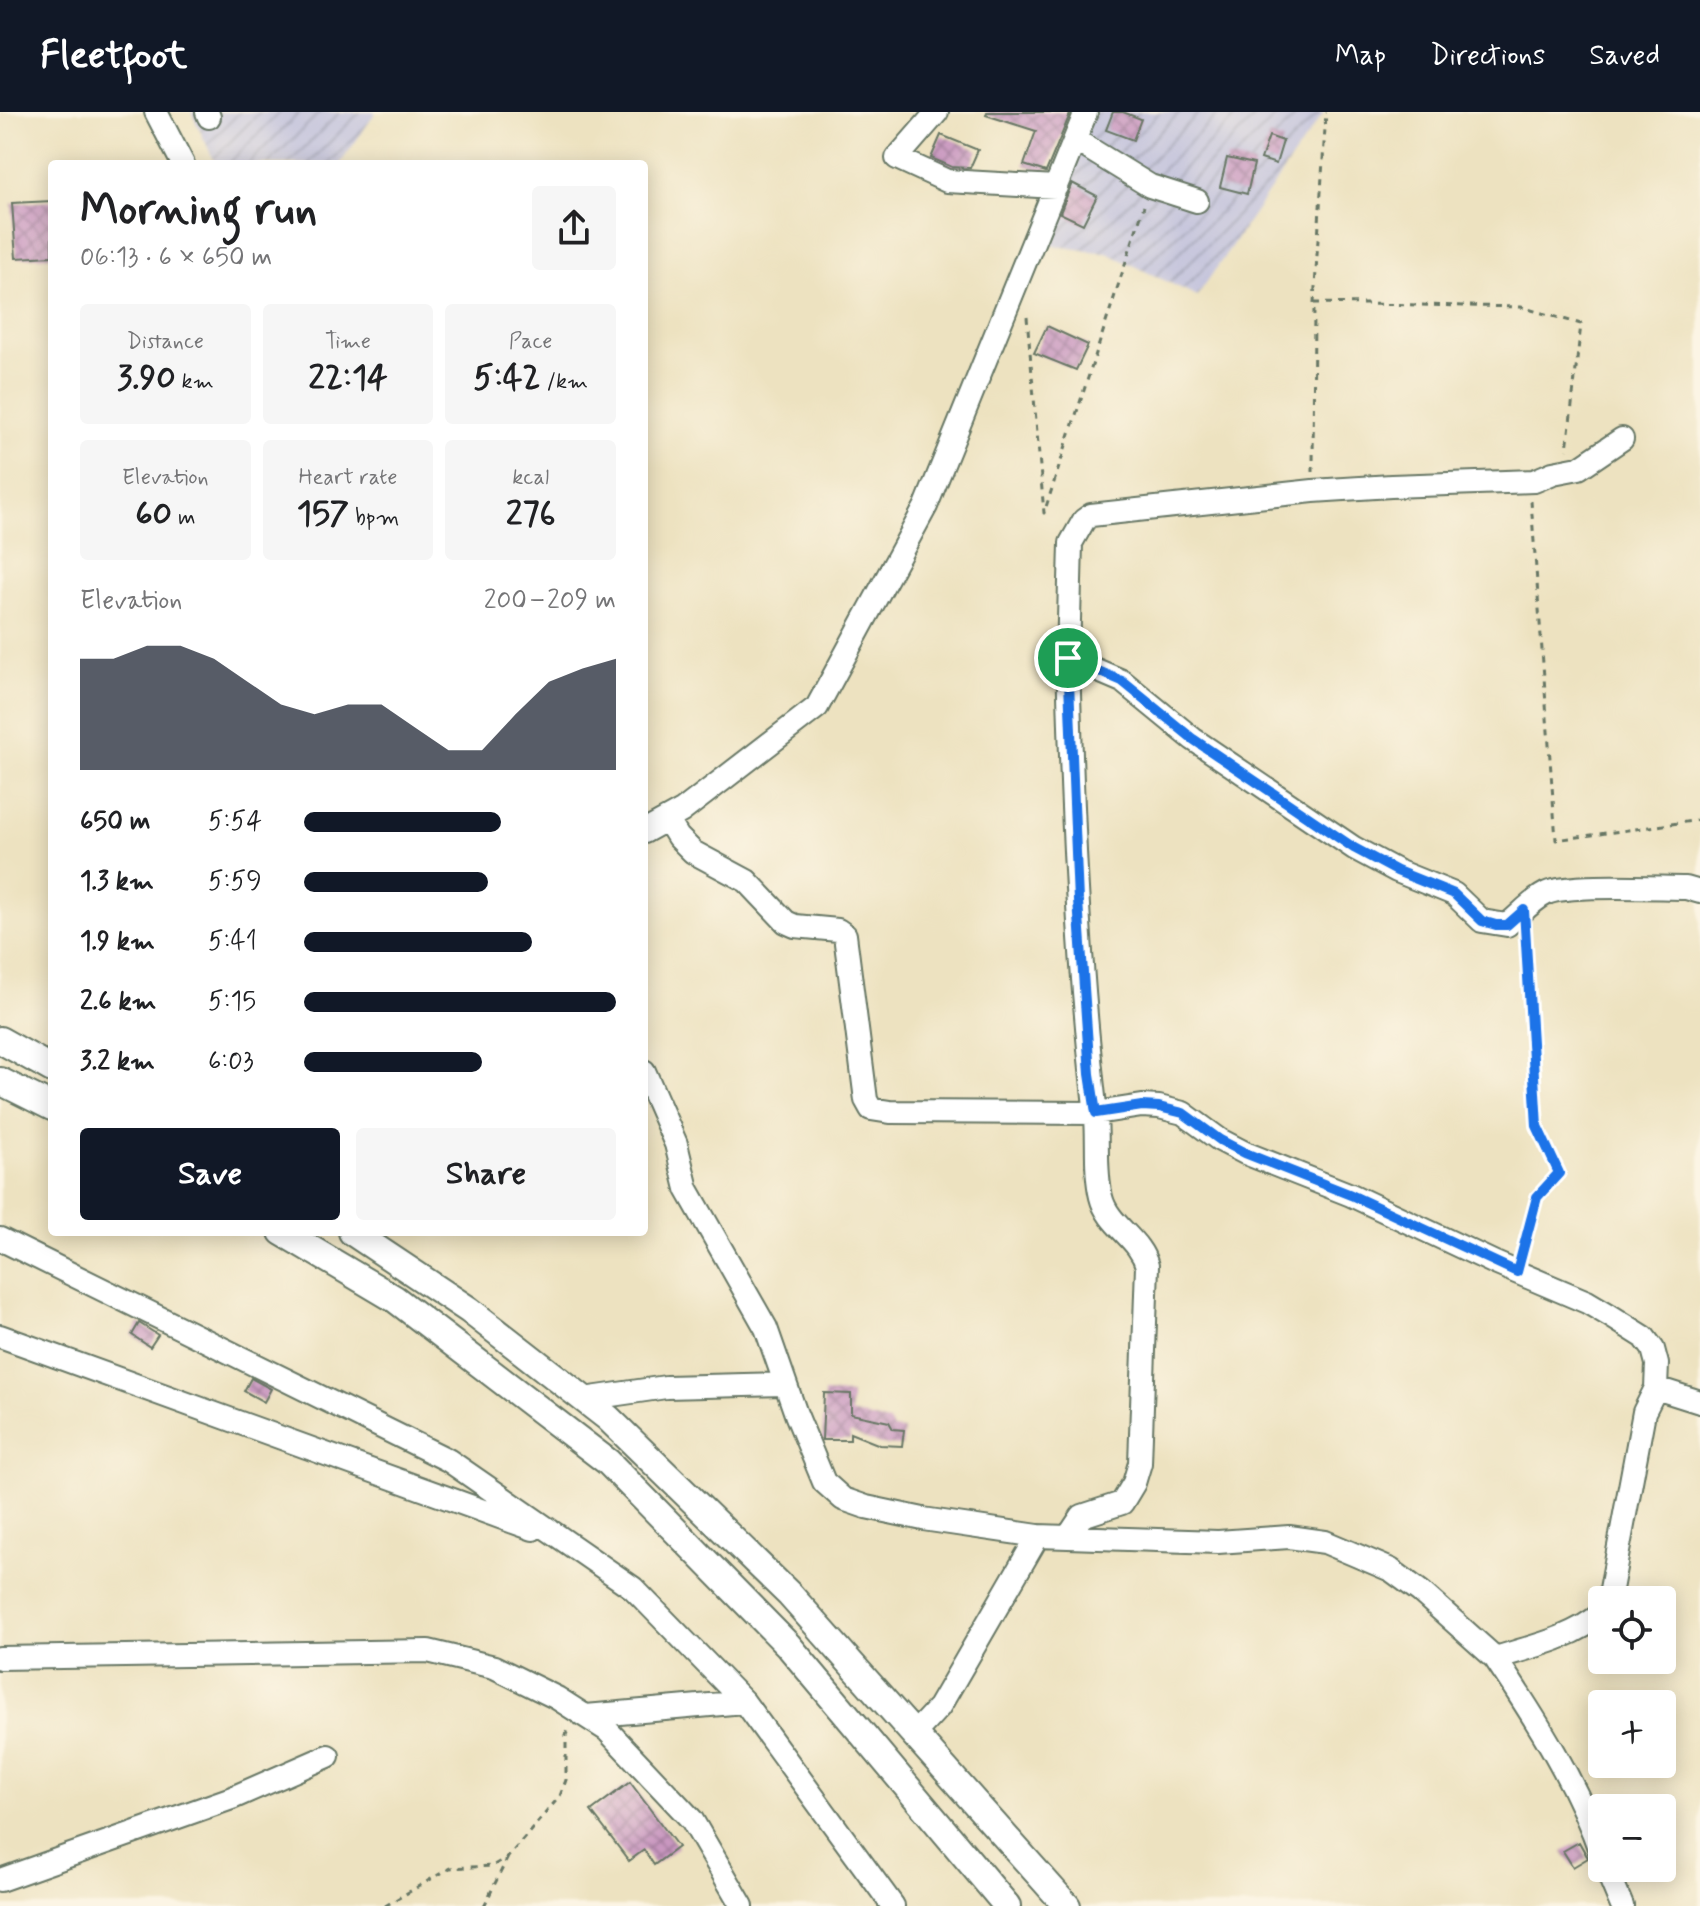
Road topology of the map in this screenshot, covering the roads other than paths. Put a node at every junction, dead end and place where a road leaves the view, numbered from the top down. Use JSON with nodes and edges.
{"nodes":[{"id":1,"x":156,"y":112,"type":"edge"},
{"id":2,"x":937,"y":112,"type":"edge"},
{"id":3,"x":1086,"y":112,"type":"edge"},
{"id":4,"x":1075,"y":140,"type":"junction"},
{"id":5,"x":181,"y":160,"type":"edge"},
{"id":6,"x":1056,"y":187,"type":"junction"},
{"id":7,"x":1197,"y":201,"type":"dead end"},
{"id":8,"x":1622,"y":439,"type":"dead end"},
{"id":9,"x":1068,"y":658,"type":"junction"},
{"id":10,"x":667,"y":819,"type":"junction"},
{"id":11,"x":648,"y":830,"type":"edge"},
{"id":12,"x":1700,"y":892,"type":"edge"},
{"id":13,"x":0,"y":1040,"type":"edge"},
{"id":14,"x":48,"y":1067,"type":"edge"},
{"id":15,"x":648,"y":1080,"type":"edge"},
{"id":16,"x":0,"y":1081,"type":"edge"},
{"id":17,"x":48,"y":1105,"type":"edge"},
{"id":18,"x":1096,"y":1113,"type":"junction"},
{"id":19,"x":289,"y":1236,"type":"edge"},
{"id":20,"x":358,"y":1236,"type":"edge"},
{"id":21,"x":0,"y":1239,"type":"edge"},
{"id":22,"x":0,"y":1336,"type":"edge"},
{"id":23,"x":785,"y":1384,"type":"junction"},
{"id":24,"x":1656,"y":1388,"type":"junction"},
{"id":25,"x":584,"y":1399,"type":"junction"},
{"id":26,"x":1700,"y":1402,"type":"edge"},
{"id":27,"x":1038,"y":1536,"type":"junction"},
{"id":28,"x":1068,"y":1537,"type":"junction"},
{"id":29,"x":564,"y":1540,"type":"junction"},
{"id":30,"x":1612,"y":1586,"type":"edge"},
{"id":31,"x":1588,"y":1623,"type":"edge"},
{"id":32,"x":0,"y":1658,"type":"edge"},
{"id":33,"x":1495,"y":1658,"type":"junction"},
{"id":34,"x":744,"y":1702,"type":"junction"},
{"id":35,"x":581,"y":1713,"type":"junction"},
{"id":36,"x":914,"y":1734,"type":"junction"},
{"id":37,"x":328,"y":1756,"type":"dead end"},
{"id":38,"x":1588,"y":1821,"type":"edge"},
{"id":39,"x":0,"y":1880,"type":"edge"},
{"id":40,"x":1612,"y":1882,"type":"edge"},
{"id":41,"x":742,"y":1906,"type":"edge"},
{"id":42,"x":893,"y":1906,"type":"edge"},
{"id":43,"x":1007,"y":1906,"type":"edge"},
{"id":44,"x":1067,"y":1906,"type":"edge"},
{"id":45,"x":1622,"y":1906,"type":"edge"}],
"edges":[{"from":1,"to":5,"type":"street"},
{"from":2,"to":6,"type":"street"},
{"from":3,"to":4,"type":"street"},
{"from":4,"to":6,"type":"street"},
{"from":4,"to":7,"type":"street"},
{"from":6,"to":10,"type":"street"},
{"from":8,"to":9,"type":"street"},
{"from":9,"to":12,"type":"street"},
{"from":9,"to":18,"type":"street"},
{"from":10,"to":11,"type":"street"},
{"from":10,"to":18,"type":"street"},
{"from":13,"to":14,"type":"main road"},
{"from":15,"to":23,"type":"street"},
{"from":16,"to":17,"type":"main road"},
{"from":18,"to":24,"type":"street"},
{"from":18,"to":28,"type":"street"},
{"from":19,"to":43,"type":"main road"},
{"from":20,"to":25,"type":"main road"},
{"from":21,"to":29,"type":"street"},
{"from":22,"to":29,"type":"street"},
{"from":23,"to":25,"type":"street"},
{"from":23,"to":27,"type":"street"},
{"from":24,"to":26,"type":"street"},
{"from":24,"to":30,"type":"street"},
{"from":25,"to":36,"type":"main road"},
{"from":27,"to":28,"type":"street"},
{"from":27,"to":36,"type":"street"},
{"from":28,"to":33,"type":"street"},
{"from":29,"to":34,"type":"street"},
{"from":31,"to":33,"type":"street"},
{"from":32,"to":35,"type":"street"},
{"from":33,"to":38,"type":"street"},
{"from":34,"to":35,"type":"street"},
{"from":34,"to":42,"type":"street"},
{"from":35,"to":41,"type":"street"},
{"from":36,"to":44,"type":"main road"},
{"from":37,"to":39,"type":"street"},
{"from":40,"to":45,"type":"street"}]}
